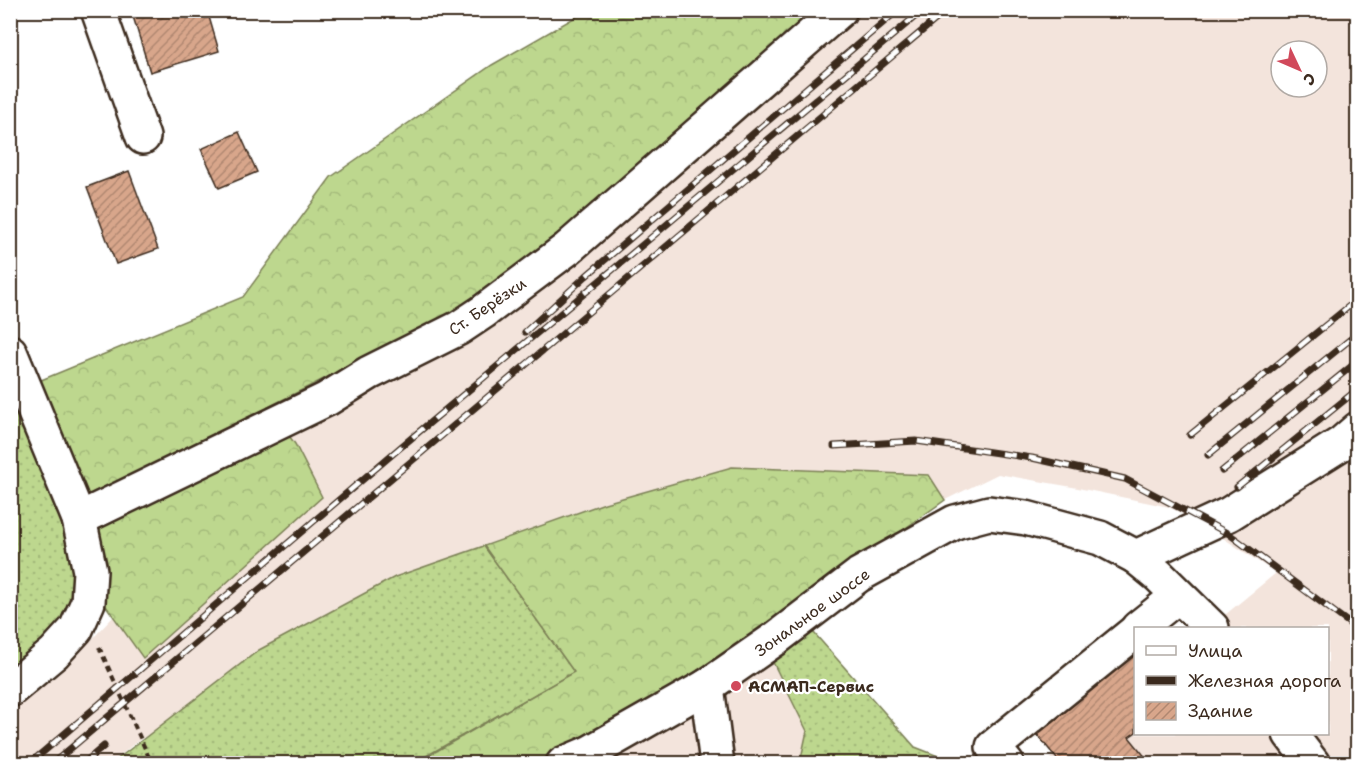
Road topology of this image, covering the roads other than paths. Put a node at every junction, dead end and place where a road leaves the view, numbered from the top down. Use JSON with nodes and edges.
{"nodes":[{"id":1,"x":98,"y":10,"type":"edge"},
{"id":2,"x":840,"y":10,"type":"edge"},
{"id":3,"x":143,"y":136,"type":"dead end"},
{"id":4,"x":10,"y":352,"type":"edge"},
{"id":5,"x":1358,"y":429,"type":"edge"},
{"id":6,"x":79,"y":519,"type":"junction"},
{"id":7,"x":1136,"y":557,"type":"junction"},
{"id":8,"x":1178,"y":596,"type":"junction"},
{"id":9,"x":1141,"y":627,"type":"edge"},
{"id":10,"x":1211,"y":627,"type":"edge"},
{"id":11,"x":1134,"y":632,"type":"edge"},
{"id":12,"x":707,"y":686,"type":"junction"},
{"id":13,"x":10,"y":690,"type":"edge"},
{"id":14,"x":1291,"y":735,"type":"edge"},
{"id":15,"x":563,"y":764,"type":"edge"},
{"id":16,"x":717,"y":764,"type":"edge"},
{"id":17,"x":1007,"y":764,"type":"edge"},
{"id":18,"x":1313,"y":764,"type":"edge"}],
"edges":[{"from":1,"to":3,"type":"street"},
{"from":2,"to":6,"type":"street","name":"Ст. Берёзки"},
{"from":4,"to":6,"type":"street"},
{"from":5,"to":7,"type":"street"},
{"from":6,"to":13,"type":"street"},
{"from":7,"to":8,"type":"street","name":"Зональное шоссе"},
{"from":7,"to":12,"type":"street","name":"Зональное шоссе"},
{"from":8,"to":9,"type":"street"},
{"from":8,"to":10,"type":"street","name":"Зональное шоссе"},
{"from":11,"to":17,"type":"street"},
{"from":12,"to":15,"type":"street","name":"Зональное шоссе"},
{"from":12,"to":16,"type":"street"},
{"from":14,"to":18,"type":"street"}]}
